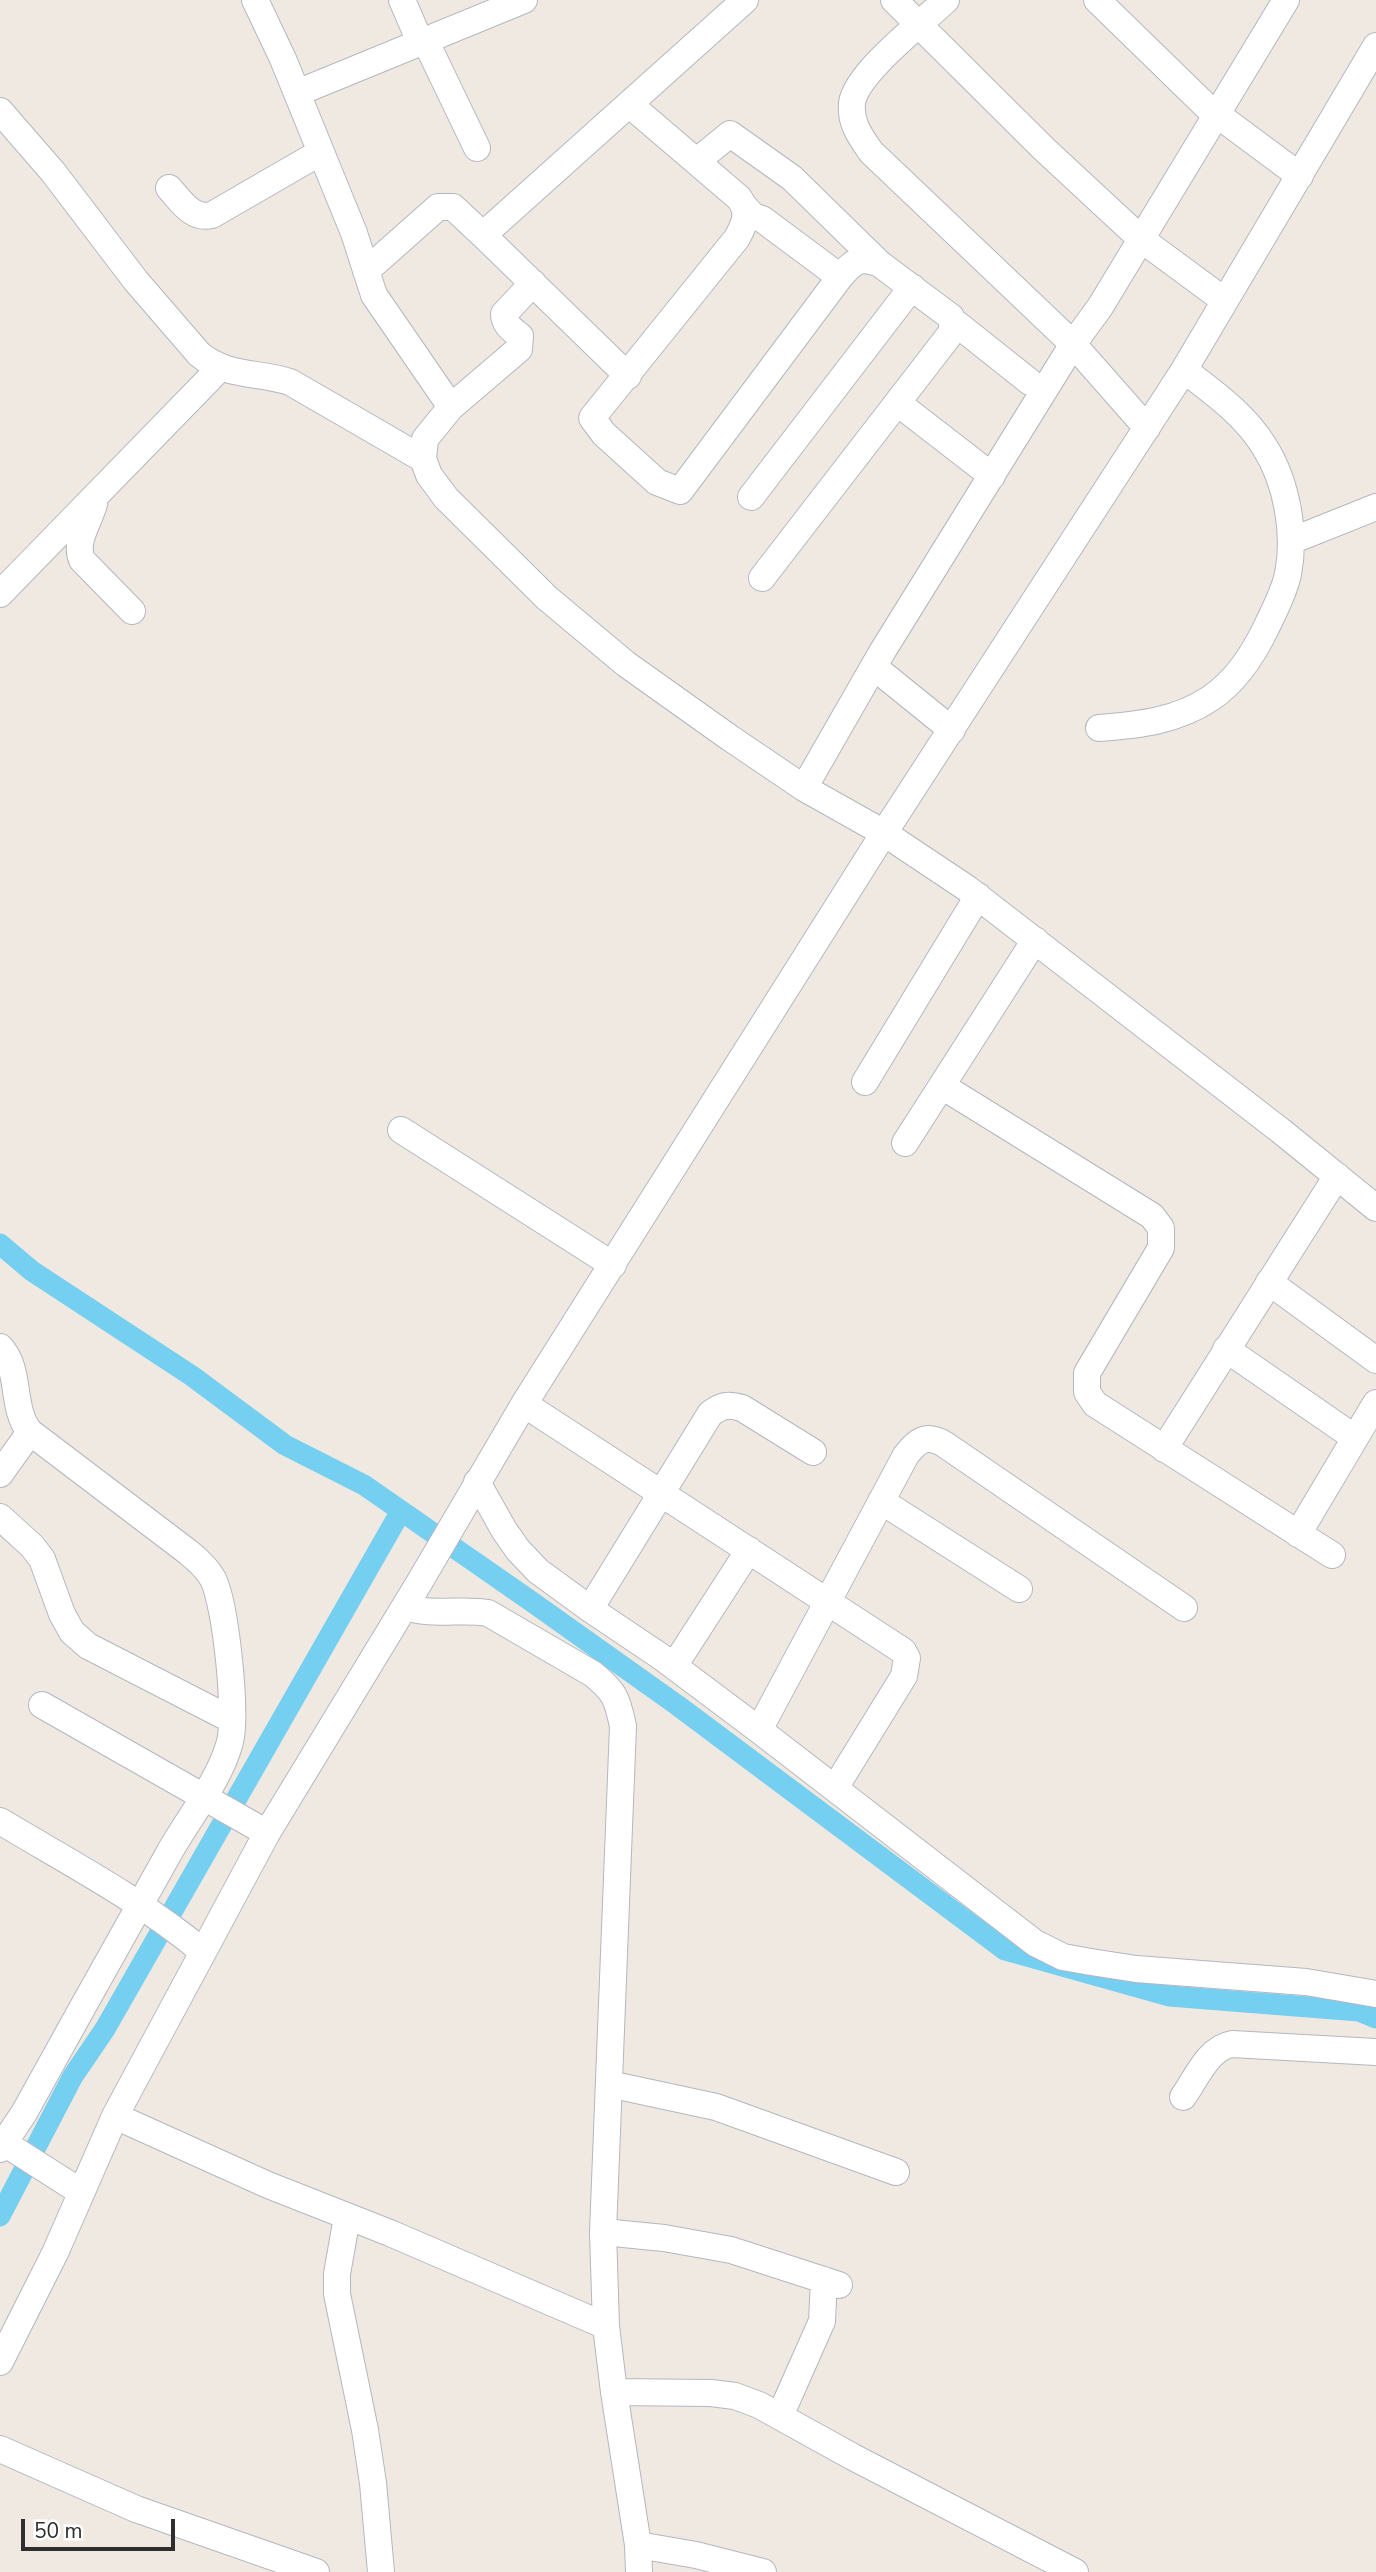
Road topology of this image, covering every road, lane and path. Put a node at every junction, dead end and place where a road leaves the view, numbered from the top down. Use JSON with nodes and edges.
{"nodes":[{"id":1,"x":255,"y":0,"type":"edge"},
{"id":2,"x":402,"y":0,"type":"edge"},
{"id":3,"x":524,"y":0,"type":"edge"},
{"id":4,"x":745,"y":0,"type":"edge"},
{"id":5,"x":894,"y":0,"type":"edge"},
{"id":6,"x":946,"y":0,"type":"edge"},
{"id":7,"x":1097,"y":0,"type":"edge"},
{"id":8,"x":1286,"y":0,"type":"edge"},
{"id":9,"x":919,"y":26,"type":"junction"},
{"id":10,"x":424,"y":43,"type":"junction"},
{"id":11,"x":1376,"y":46,"type":"edge"},
{"id":12,"x":297,"y":93,"type":"junction"},
{"id":13,"x":629,"y":104,"type":"junction"},
{"id":14,"x":0,"y":111,"type":"edge"},
{"id":15,"x":1218,"y":115,"type":"junction"},
{"id":16,"x":477,"y":148,"type":"dead end"},
{"id":17,"x":321,"y":152,"type":"junction"},
{"id":18,"x":697,"y":162,"type":"junction"},
{"id":19,"x":1300,"y":176,"type":"junction"},
{"id":20,"x":169,"y":188,"type":"dead end"},
{"id":21,"x":744,"y":206,"type":"junction"},
{"id":22,"x":483,"y":235,"type":"junction"},
{"id":23,"x":1141,"y":239,"type":"junction"},
{"id":24,"x":880,"y":264,"type":"junction"},
{"id":25,"x":366,"y":271,"type":"junction"},
{"id":26,"x":841,"y":277,"type":"junction"},
{"id":27,"x":533,"y":283,"type":"junction"},
{"id":28,"x":912,"y":287,"type":"junction"},
{"id":29,"x":1225,"y":301,"type":"junction"},
{"id":30,"x":953,"y":323,"type":"junction"},
{"id":31,"x":1073,"y":344,"type":"junction"},
{"id":32,"x":220,"y":368,"type":"junction"},
{"id":33,"x":1184,"y":370,"type":"junction"},
{"id":34,"x":628,"y":376,"type":"junction"},
{"id":35,"x":1030,"y":382,"type":"dead end"},
{"id":36,"x":899,"y":404,"type":"junction"},
{"id":37,"x":451,"y":407,"type":"junction"},
{"id":38,"x":1147,"y":428,"type":"junction"},
{"id":39,"x":423,"y":458,"type":"junction"},
{"id":40,"x":992,"y":476,"type":"junction"},
{"id":41,"x":751,"y":496,"type":"dead end"},
{"id":42,"x":93,"y":497,"type":"junction"},
{"id":43,"x":1376,"y":507,"type":"edge"},
{"id":44,"x":1291,"y":541,"type":"junction"},
{"id":45,"x":762,"y":578,"type":"dead end"},
{"id":46,"x":0,"y":594,"type":"edge"},
{"id":47,"x":132,"y":611,"type":"dead end"},
{"id":48,"x":874,"y":667,"type":"junction"},
{"id":49,"x":1099,"y":728,"type":"dead end"},
{"id":50,"x":952,"y":730,"type":"junction"},
{"id":51,"x":804,"y":788,"type":"junction"},
{"id":52,"x":884,"y":833,"type":"junction"},
{"id":53,"x":978,"y":896,"type":"junction"},
{"id":54,"x":1035,"y":940,"type":"junction"},
{"id":55,"x":865,"y":1082,"type":"dead end"},
{"id":56,"x":942,"y":1086,"type":"junction"},
{"id":57,"x":401,"y":1130,"type":"dead end"},
{"id":58,"x":905,"y":1143,"type":"dead end"},
{"id":59,"x":1337,"y":1176,"type":"junction"},
{"id":60,"x":1376,"y":1208,"type":"edge"},
{"id":61,"x":613,"y":1265,"type":"junction"},
{"id":62,"x":1269,"y":1282,"type":"junction"},
{"id":63,"x":0,"y":1347,"type":"edge"},
{"id":64,"x":1226,"y":1349,"type":"junction"},
{"id":65,"x":1376,"y":1360,"type":"edge"},
{"id":66,"x":524,"y":1404,"type":"junction"},
{"id":67,"x":1376,"y":1404,"type":"edge"},
{"id":68,"x":30,"y":1432,"type":"junction"},
{"id":69,"x":1355,"y":1438,"type":"junction"},
{"id":70,"x":1164,"y":1449,"type":"junction"},
{"id":71,"x":813,"y":1452,"type":"dead end"},
{"id":72,"x":0,"y":1474,"type":"edge"},
{"id":73,"x":473,"y":1488,"type":"junction"},
{"id":74,"x":661,"y":1494,"type":"junction"},
{"id":75,"x":881,"y":1501,"type":"junction"},
{"id":76,"x":0,"y":1517,"type":"edge"},
{"id":77,"x":1298,"y":1534,"type":"junction"},
{"id":78,"x":749,"y":1550,"type":"junction"},
{"id":79,"x":1332,"y":1555,"type":"dead end"},
{"id":80,"x":1019,"y":1589,"type":"dead end"},
{"id":81,"x":828,"y":1600,"type":"junction"},
{"id":82,"x":405,"y":1606,"type":"junction"},
{"id":83,"x":1184,"y":1608,"type":"dead end"},
{"id":84,"x":590,"y":1609,"type":"junction"},
{"id":85,"x":674,"y":1666,"type":"junction"},
{"id":86,"x":43,"y":1705,"type":"dead end"},
{"id":87,"x":232,"y":1720,"type":"junction"},
{"id":88,"x":759,"y":1730,"type":"junction"},
{"id":89,"x":835,"y":1788,"type":"junction"},
{"id":90,"x":235,"y":1814,"type":"junction"},
{"id":91,"x":0,"y":1821,"type":"edge"},
{"id":92,"x":160,"y":1919,"type":"junction"},
{"id":93,"x":202,"y":1951,"type":"junction"},
{"id":94,"x":1376,"y":1994,"type":"edge"},
{"id":95,"x":1376,"y":2052,"type":"edge"},
{"id":96,"x":608,"y":2084,"type":"junction"},
{"id":97,"x":1183,"y":2097,"type":"dead end"},
{"id":98,"x":115,"y":2116,"type":"junction"},
{"id":99,"x":8,"y":2149,"type":"edge"},
{"id":100,"x":896,"y":2172,"type":"dead end"},
{"id":101,"x":81,"y":2192,"type":"junction"},
{"id":102,"x":347,"y":2217,"type":"junction"},
{"id":103,"x":603,"y":2232,"type":"junction"},
{"id":104,"x":606,"y":2326,"type":"junction"},
{"id":105,"x":0,"y":2362,"type":"edge"},
{"id":106,"x":614,"y":2392,"type":"junction"},
{"id":107,"x":780,"y":2416,"type":"junction"},
{"id":108,"x":0,"y":2449,"type":"edge"},
{"id":109,"x":638,"y":2545,"type":"junction"},
{"id":110,"x":316,"y":2572,"type":"edge"},
{"id":111,"x":381,"y":2572,"type":"edge"},
{"id":112,"x":639,"y":2572,"type":"edge"},
{"id":113,"x":763,"y":2572,"type":"edge"},
{"id":114,"x":1075,"y":2572,"type":"edge"}],
"edges":[{"from":1,"to":12,"type":"street"},
{"from":2,"to":10,"type":"street"},
{"from":3,"to":10,"type":"street"},
{"from":4,"to":13,"type":"street"},
{"from":5,"to":9,"type":"street"},
{"from":6,"to":9,"type":"street"},
{"from":7,"to":15,"type":"street"},
{"from":8,"to":15,"type":"street"},
{"from":9,"to":23,"type":"street"},
{"from":9,"to":31,"type":"street"},
{"from":10,"to":12,"type":"street"},
{"from":10,"to":16,"type":"street"},
{"from":11,"to":19,"type":"street"},
{"from":12,"to":17,"type":"street"},
{"from":13,"to":18,"type":"street"},
{"from":13,"to":22,"type":"street"},
{"from":14,"to":32,"type":"street"},
{"from":15,"to":19,"type":"street"},
{"from":15,"to":23,"type":"street"},
{"from":17,"to":20,"type":"street"},
{"from":17,"to":25,"type":"street"},
{"from":18,"to":21,"type":"street"},
{"from":18,"to":24,"type":"street"},
{"from":19,"to":29,"type":"street"},
{"from":21,"to":26,"type":"street"},
{"from":21,"to":34,"type":"street"},
{"from":22,"to":25,"type":"street"},
{"from":22,"to":27,"type":"street"},
{"from":23,"to":29,"type":"street"},
{"from":23,"to":31,"type":"street"},
{"from":24,"to":26,"type":"street"},
{"from":24,"to":28,"type":"street"},
{"from":25,"to":37,"type":"street"},
{"from":26,"to":34,"type":"street"},
{"from":27,"to":34,"type":"street"},
{"from":27,"to":37,"type":"street"},
{"from":28,"to":30,"type":"street"},
{"from":28,"to":41,"type":"street"},
{"from":29,"to":33,"type":"street"},
{"from":30,"to":35,"type":"street"},
{"from":30,"to":36,"type":"street"},
{"from":31,"to":38,"type":"street"},
{"from":31,"to":40,"type":"street"},
{"from":32,"to":39,"type":"street"},
{"from":32,"to":42,"type":"street"},
{"from":33,"to":38,"type":"street"},
{"from":33,"to":44,"type":"street"},
{"from":36,"to":40,"type":"street"},
{"from":36,"to":45,"type":"street"},
{"from":37,"to":39,"type":"street"},
{"from":38,"to":50,"type":"street"},
{"from":39,"to":51,"type":"street"},
{"from":40,"to":48,"type":"street"},
{"from":42,"to":46,"type":"street"},
{"from":42,"to":47,"type":"street"},
{"from":43,"to":44,"type":"street"},
{"from":44,"to":49,"type":"street"},
{"from":48,"to":50,"type":"street"},
{"from":48,"to":51,"type":"street"},
{"from":50,"to":52,"type":"street"},
{"from":51,"to":52,"type":"street"},
{"from":52,"to":53,"type":"street"},
{"from":52,"to":61,"type":"street"},
{"from":53,"to":54,"type":"street"},
{"from":53,"to":55,"type":"street"},
{"from":54,"to":56,"type":"street"},
{"from":54,"to":59,"type":"street"},
{"from":56,"to":58,"type":"street"},
{"from":56,"to":70,"type":"street"},
{"from":57,"to":61,"type":"street"},
{"from":59,"to":60,"type":"street"},
{"from":59,"to":62,"type":"street"},
{"from":61,"to":66,"type":"street"},
{"from":62,"to":64,"type":"street"},
{"from":62,"to":65,"type":"street"},
{"from":63,"to":68,"type":"street"},
{"from":64,"to":69,"type":"street"},
{"from":64,"to":70,"type":"street"},
{"from":66,"to":73,"type":"street"},
{"from":66,"to":74,"type":"street"},
{"from":67,"to":69,"type":"street"},
{"from":68,"to":72,"type":"street"},
{"from":68,"to":87,"type":"street"},
{"from":69,"to":77,"type":"street"},
{"from":70,"to":77,"type":"street"},
{"from":71,"to":74,"type":"street"},
{"from":73,"to":82,"type":"street"},
{"from":73,"to":84,"type":"street"},
{"from":74,"to":78,"type":"street"},
{"from":74,"to":84,"type":"street"},
{"from":75,"to":80,"type":"street"},
{"from":75,"to":81,"type":"street"},
{"from":75,"to":83,"type":"street"},
{"from":76,"to":87,"type":"street"},
{"from":77,"to":79,"type":"street"},
{"from":78,"to":81,"type":"street"},
{"from":78,"to":85,"type":"street"},
{"from":81,"to":88,"type":"street"},
{"from":81,"to":89,"type":"street"},
{"from":82,"to":90,"type":"street"},
{"from":82,"to":96,"type":"street"},
{"from":84,"to":85,"type":"street"},
{"from":85,"to":88,"type":"street"},
{"from":86,"to":90,"type":"street"},
{"from":87,"to":90,"type":"street"},
{"from":88,"to":89,"type":"street"},
{"from":89,"to":94,"type":"street"},
{"from":90,"to":92,"type":"street"},
{"from":90,"to":93,"type":"street"},
{"from":91,"to":92,"type":"street"},
{"from":92,"to":93,"type":"street"},
{"from":92,"to":99,"type":"street"},
{"from":93,"to":98,"type":"street"},
{"from":95,"to":97,"type":"street"},
{"from":96,"to":100,"type":"street"},
{"from":96,"to":103,"type":"street"},
{"from":98,"to":101,"type":"street"},
{"from":98,"to":102,"type":"street"},
{"from":99,"to":101,"type":"street"},
{"from":101,"to":105,"type":"street"},
{"from":102,"to":104,"type":"street"},
{"from":102,"to":111,"type":"street"},
{"from":103,"to":104,"type":"street"},
{"from":103,"to":107,"type":"street"},
{"from":104,"to":106,"type":"street"},
{"from":106,"to":107,"type":"street"},
{"from":106,"to":109,"type":"street"},
{"from":107,"to":114,"type":"street"},
{"from":108,"to":110,"type":"street"},
{"from":109,"to":112,"type":"street"},
{"from":109,"to":113,"type":"street"}]}
